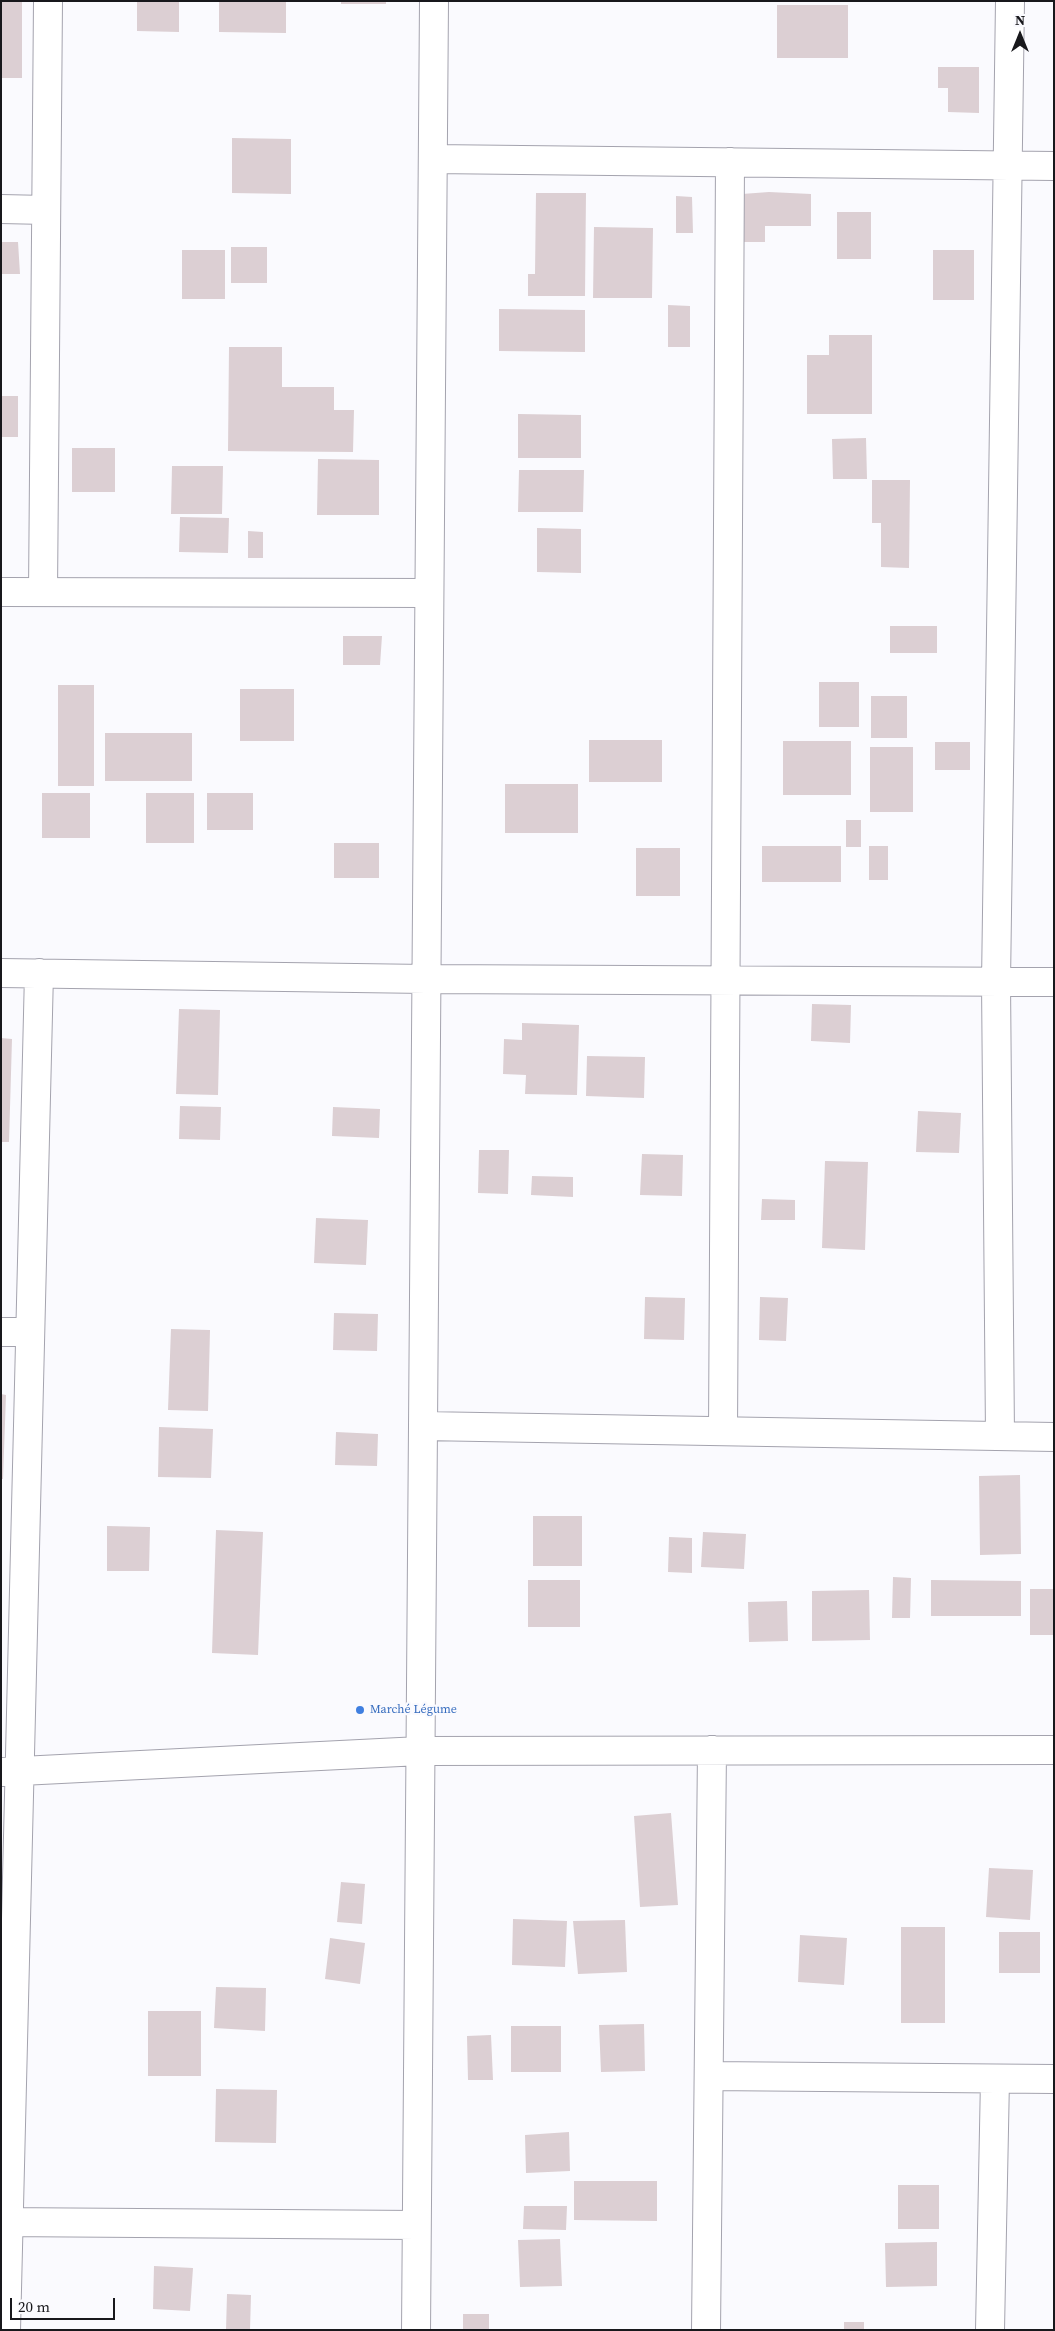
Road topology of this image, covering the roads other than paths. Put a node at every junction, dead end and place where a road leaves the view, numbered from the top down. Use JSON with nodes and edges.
{"nodes":[{"id":1,"x":48,"y":1,"type":"edge"},
{"id":2,"x":434,"y":1,"type":"edge"},
{"id":3,"x":1010,"y":1,"type":"edge"},
{"id":4,"x":433,"y":159,"type":"junction"},
{"id":5,"x":730,"y":162,"type":"junction"},
{"id":6,"x":1008,"y":166,"type":"junction"},
{"id":7,"x":1054,"y":166,"type":"edge"},
{"id":8,"x":1,"y":209,"type":"edge"},
{"id":9,"x":46,"y":210,"type":"junction"},
{"id":10,"x":1,"y":592,"type":"edge"},
{"id":11,"x":43,"y":592,"type":"junction"},
{"id":12,"x":430,"y":593,"type":"junction"},
{"id":13,"x":1,"y":973,"type":"edge"},
{"id":14,"x":39,"y":974,"type":"junction"},
{"id":15,"x":426,"y":979,"type":"junction"},
{"id":16,"x":726,"y":980,"type":"junction"},
{"id":17,"x":996,"y":982,"type":"junction"},
{"id":18,"x":1054,"y":982,"type":"edge"},
{"id":19,"x":1,"y":1332,"type":"edge"},
{"id":20,"x":30,"y":1332,"type":"junction"},
{"id":21,"x":423,"y":1426,"type":"junction"},
{"id":22,"x":723,"y":1431,"type":"junction"},
{"id":23,"x":1000,"y":1436,"type":"junction"},
{"id":24,"x":1054,"y":1437,"type":"edge"},
{"id":25,"x":712,"y":1750,"type":"junction"},
{"id":26,"x":1054,"y":1750,"type":"edge"},
{"id":27,"x":420,"y":1751,"type":"junction"},
{"id":28,"x":10,"y":1771,"type":"edge"},
{"id":29,"x":709,"y":2076,"type":"junction"},
{"id":30,"x":995,"y":2079,"type":"junction"},
{"id":31,"x":1054,"y":2079,"type":"edge"},
{"id":32,"x":5,"y":2222,"type":"edge"},
{"id":33,"x":416,"y":2225,"type":"junction"},
{"id":34,"x":6,"y":2330,"type":"edge"},
{"id":35,"x":416,"y":2330,"type":"edge"},
{"id":36,"x":706,"y":2330,"type":"edge"},
{"id":37,"x":990,"y":2330,"type":"edge"}],
"edges":[{"from":1,"to":9,"type":"street"},
{"from":2,"to":4,"type":"street"},
{"from":3,"to":6,"type":"street"},
{"from":4,"to":5,"type":"street"},
{"from":4,"to":12,"type":"street"},
{"from":5,"to":6,"type":"street"},
{"from":5,"to":16,"type":"street"},
{"from":6,"to":7,"type":"street"},
{"from":6,"to":17,"type":"street"},
{"from":8,"to":9,"type":"street"},
{"from":9,"to":11,"type":"street"},
{"from":10,"to":11,"type":"street"},
{"from":11,"to":12,"type":"street"},
{"from":12,"to":15,"type":"street"},
{"from":13,"to":14,"type":"street"},
{"from":14,"to":15,"type":"street"},
{"from":14,"to":20,"type":"street"},
{"from":15,"to":16,"type":"street"},
{"from":15,"to":21,"type":"street"},
{"from":16,"to":17,"type":"street"},
{"from":16,"to":22,"type":"street"},
{"from":17,"to":18,"type":"street"},
{"from":17,"to":23,"type":"street"},
{"from":19,"to":20,"type":"street"},
{"from":20,"to":28,"type":"street"},
{"from":21,"to":22,"type":"street"},
{"from":21,"to":27,"type":"street"},
{"from":22,"to":23,"type":"street"},
{"from":23,"to":24,"type":"street"},
{"from":25,"to":26,"type":"street"},
{"from":25,"to":27,"type":"street"},
{"from":25,"to":29,"type":"street"},
{"from":27,"to":28,"type":"street"},
{"from":27,"to":33,"type":"street"},
{"from":28,"to":32,"type":"street"},
{"from":29,"to":30,"type":"street"},
{"from":29,"to":36,"type":"street"},
{"from":30,"to":31,"type":"street"},
{"from":30,"to":37,"type":"street"},
{"from":32,"to":33,"type":"street"},
{"from":32,"to":34,"type":"street"},
{"from":33,"to":35,"type":"street"}]}
